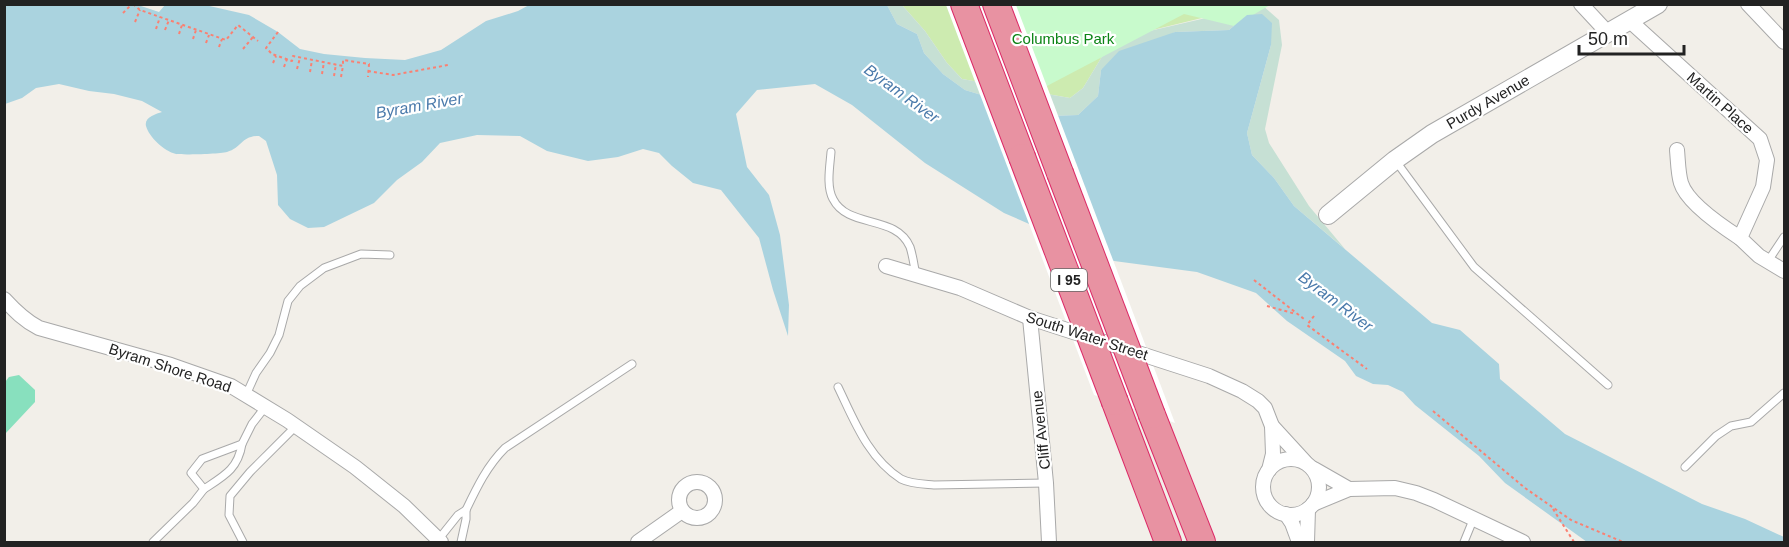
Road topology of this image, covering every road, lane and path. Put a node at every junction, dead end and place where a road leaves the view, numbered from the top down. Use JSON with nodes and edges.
{"nodes":[{"id":1,"x":132,"y":4,"type":"edge"},
{"id":2,"x":964,"y":4,"type":"edge"},
{"id":3,"x":996,"y":4,"type":"edge"},
{"id":4,"x":1581,"y":4,"type":"edge"},
{"id":5,"x":1658,"y":4,"type":"edge"},
{"id":6,"x":1748,"y":4,"type":"edge"},
{"id":7,"x":140,"y":10,"type":"junction"},
{"id":8,"x":123,"y":14,"type":"dead end"},
{"id":9,"x":160,"y":17,"type":"junction"},
{"id":10,"x":169,"y":20,"type":"junction"},
{"id":11,"x":1630,"y":21,"type":"junction"},
{"id":12,"x":135,"y":22,"type":"dead end"},
{"id":13,"x":182,"y":24,"type":"junction"},
{"id":14,"x":156,"y":29,"type":"dead end"},
{"id":15,"x":196,"y":29,"type":"dead end"},
{"id":16,"x":165,"y":30,"type":"dead end"},
{"id":17,"x":278,"y":32,"type":"dead end"},
{"id":18,"x":179,"y":33,"type":"dead end"},
{"id":19,"x":1608,"y":33,"type":"junction"},
{"id":20,"x":210,"y":34,"type":"junction"},
{"id":21,"x":253,"y":37,"type":"junction"},
{"id":22,"x":193,"y":39,"type":"dead end"},
{"id":23,"x":222,"y":39,"type":"junction"},
{"id":24,"x":258,"y":41,"type":"dead end"},
{"id":25,"x":1785,"y":42,"type":"edge"},
{"id":26,"x":206,"y":43,"type":"dead end"},
{"id":27,"x":219,"y":47,"type":"dead end"},
{"id":28,"x":243,"y":49,"type":"dead end"},
{"id":29,"x":276,"y":56,"type":"junction"},
{"id":30,"x":300,"y":58,"type":"junction"},
{"id":31,"x":287,"y":59,"type":"junction"},
{"id":32,"x":312,"y":60,"type":"junction"},
{"id":33,"x":324,"y":62,"type":"junction"},
{"id":34,"x":273,"y":63,"type":"dead end"},
{"id":35,"x":336,"y":64,"type":"junction"},
{"id":36,"x":448,"y":65,"type":"dead end"},
{"id":37,"x":343,"y":66,"type":"junction"},
{"id":38,"x":284,"y":67,"type":"dead end"},
{"id":39,"x":297,"y":69,"type":"dead end"},
{"id":40,"x":368,"y":71,"type":"junction"},
{"id":41,"x":310,"y":72,"type":"dead end"},
{"id":42,"x":322,"y":74,"type":"dead end"},
{"id":43,"x":334,"y":76,"type":"dead end"},
{"id":44,"x":341,"y":77,"type":"dead end"},
{"id":45,"x":368,"y":77,"type":"dead end"},
{"id":46,"x":1677,"y":150,"type":"dead end"},
{"id":47,"x":831,"y":152,"type":"dead end"},
{"id":48,"x":1395,"y":160,"type":"junction"},
{"id":49,"x":1328,"y":215,"type":"dead end"},
{"id":50,"x":1785,"y":237,"type":"edge"},
{"id":51,"x":1740,"y":238,"type":"junction"},
{"id":52,"x":390,"y":255,"type":"dead end"},
{"id":53,"x":1768,"y":261,"type":"junction"},
{"id":54,"x":886,"y":266,"type":"dead end"},
{"id":55,"x":1785,"y":271,"type":"edge"},
{"id":56,"x":916,"y":275,"type":"junction"},
{"id":57,"x":1254,"y":280,"type":"dead end"},
{"id":58,"x":4,"y":299,"type":"edge"},
{"id":59,"x":1267,"y":306,"type":"dead end"},
{"id":60,"x":1300,"y":315,"type":"junction"},
{"id":61,"x":1314,"y":316,"type":"dead end"},
{"id":62,"x":1030,"y":318,"type":"junction"},
{"id":63,"x":1304,"y":319,"type":"dead end"},
{"id":64,"x":632,"y":364,"type":"dead end"},
{"id":65,"x":1367,"y":369,"type":"dead end"},
{"id":66,"x":1608,"y":385,"type":"dead end"},
{"id":67,"x":838,"y":387,"type":"dead end"},
{"id":68,"x":1785,"y":393,"type":"edge"},
{"id":69,"x":246,"y":395,"type":"junction"},
{"id":70,"x":266,"y":406,"type":"junction"},
{"id":71,"x":1433,"y":411,"type":"dead end"},
{"id":72,"x":296,"y":426,"type":"junction"},
{"id":73,"x":1272,"y":426,"type":"junction"},
{"id":74,"x":242,"y":444,"type":"junction"},
{"id":75,"x":1310,"y":466,"type":"junction"},
{"id":76,"x":1685,"y":467,"type":"dead end"},
{"id":77,"x":1269,"y":470,"type":"junction"},
{"id":78,"x":1046,"y":483,"type":"junction"},
{"id":79,"x":204,"y":489,"type":"junction"},
{"id":80,"x":1348,"y":489,"type":"junction"},
{"id":81,"x":1311,"y":506,"type":"junction"},
{"id":82,"x":1552,"y":507,"type":"junction"},
{"id":83,"x":466,"y":510,"type":"junction"},
{"id":84,"x":682,"y":511,"type":"dead end"},
{"id":85,"x":1286,"y":514,"type":"junction"},
{"id":86,"x":1473,"y":520,"type":"junction"},
{"id":87,"x":440,"y":542,"type":"edge"},
{"id":88,"x":153,"y":543,"type":"edge"},
{"id":89,"x":243,"y":543,"type":"edge"},
{"id":90,"x":461,"y":543,"type":"edge"},
{"id":91,"x":638,"y":543,"type":"edge"},
{"id":92,"x":1049,"y":543,"type":"edge"},
{"id":93,"x":1168,"y":543,"type":"edge"},
{"id":94,"x":1202,"y":543,"type":"edge"},
{"id":95,"x":1299,"y":543,"type":"edge"},
{"id":96,"x":1307,"y":543,"type":"edge"},
{"id":97,"x":1464,"y":543,"type":"edge"},
{"id":98,"x":1523,"y":543,"type":"edge"},
{"id":99,"x":1574,"y":543,"type":"edge"},
{"id":100,"x":1623,"y":543,"type":"edge"}],
"edges":[{"from":1,"to":7,"type":"path"},
{"from":1,"to":8,"type":"path"},
{"from":2,"to":93,"type":"highway","number":"I 95","bridge":true},
{"from":3,"to":94,"type":"highway","number":"I 95","bridge":true},
{"from":4,"to":19,"type":"street"},
{"from":5,"to":11,"type":"street","name":"Purdy Avenue"},
{"from":6,"to":25,"type":"street"},
{"from":7,"to":9,"type":"path"},
{"from":7,"to":12,"type":"path"},
{"from":9,"to":10,"type":"path"},
{"from":9,"to":14,"type":"path"},
{"from":10,"to":13,"type":"path"},
{"from":10,"to":16,"type":"path"},
{"from":11,"to":19,"type":"street","name":"Purdy Avenue"},
{"from":11,"to":51,"type":"street","name":"Martin Place"},
{"from":13,"to":18,"type":"path"},
{"from":13,"to":20,"type":"path"},
{"from":15,"to":22,"type":"path"},
{"from":17,"to":29,"type":"path"},
{"from":19,"to":48,"type":"street","name":"Purdy Avenue"},
{"from":20,"to":23,"type":"path"},
{"from":20,"to":26,"type":"path"},
{"from":21,"to":23,"type":"path"},
{"from":21,"to":24,"type":"path"},
{"from":21,"to":28,"type":"path"},
{"from":23,"to":27,"type":"path"},
{"from":29,"to":31,"type":"path"},
{"from":29,"to":34,"type":"path"},
{"from":30,"to":31,"type":"path"},
{"from":30,"to":32,"type":"path"},
{"from":30,"to":39,"type":"path"},
{"from":31,"to":38,"type":"path"},
{"from":32,"to":33,"type":"path"},
{"from":32,"to":41,"type":"path"},
{"from":33,"to":35,"type":"path"},
{"from":33,"to":42,"type":"path"},
{"from":35,"to":37,"type":"path"},
{"from":35,"to":43,"type":"path"},
{"from":36,"to":40,"type":"path"},
{"from":37,"to":40,"type":"path"},
{"from":37,"to":44,"type":"path"},
{"from":40,"to":45,"type":"path"},
{"from":46,"to":51,"type":"street"},
{"from":47,"to":56,"type":"lane"},
{"from":48,"to":49,"type":"street","name":"Purdy Avenue"},
{"from":48,"to":66,"type":"lane"},
{"from":50,"to":53,"type":"lane"},
{"from":51,"to":53,"type":"street"},
{"from":52,"to":69,"type":"lane"},
{"from":53,"to":55,"type":"street"},
{"from":54,"to":56,"type":"street","name":"South Water Street"},
{"from":56,"to":62,"type":"street","name":"South Water Street"},
{"from":57,"to":60,"type":"path"},
{"from":58,"to":69,"type":"street","name":"Byram Shore Road"},
{"from":59,"to":60,"type":"path"},
{"from":60,"to":63,"type":"path"},
{"from":61,"to":65,"type":"path"},
{"from":62,"to":73,"type":"street","name":"South Water Street"},
{"from":62,"to":78,"type":"street","name":"Cliff Avenue"},
{"from":64,"to":83,"type":"lane"},
{"from":67,"to":78,"type":"lane"},
{"from":68,"to":76,"type":"lane"},
{"from":69,"to":70,"type":"street","name":"Byram Shore Road"},
{"from":70,"to":72,"type":"street","name":"Byram Shore Road"},
{"from":70,"to":74,"type":"lane"},
{"from":71,"to":82,"type":"path"},
{"from":72,"to":87,"type":"street","name":"Byram Shore Road"},
{"from":72,"to":89,"type":"lane"},
{"from":73,"to":75,"type":"street","name":"South Water Street"},
{"from":73,"to":77,"type":"street","name":"South Water Street"},
{"from":74,"to":79,"type":"lane"},
{"from":74,"to":79,"type":"lane"},
{"from":75,"to":77,"type":"street"},
{"from":75,"to":80,"type":"street","name":"South Water Street"},
{"from":75,"to":81,"type":"street"},
{"from":77,"to":85,"type":"street"},
{"from":78,"to":92,"type":"street","name":"Cliff Avenue"},
{"from":79,"to":88,"type":"lane"},
{"from":80,"to":81,"type":"street"},
{"from":80,"to":86,"type":"street"},
{"from":81,"to":85,"type":"street"},
{"from":81,"to":96,"type":"street"},
{"from":82,"to":99,"type":"path"},
{"from":82,"to":100,"type":"path"},
{"from":83,"to":87,"type":"lane"},
{"from":83,"to":90,"type":"lane"},
{"from":84,"to":91,"type":"street"},
{"from":85,"to":95,"type":"street"},
{"from":86,"to":97,"type":"lane"},
{"from":86,"to":98,"type":"street"}]}
